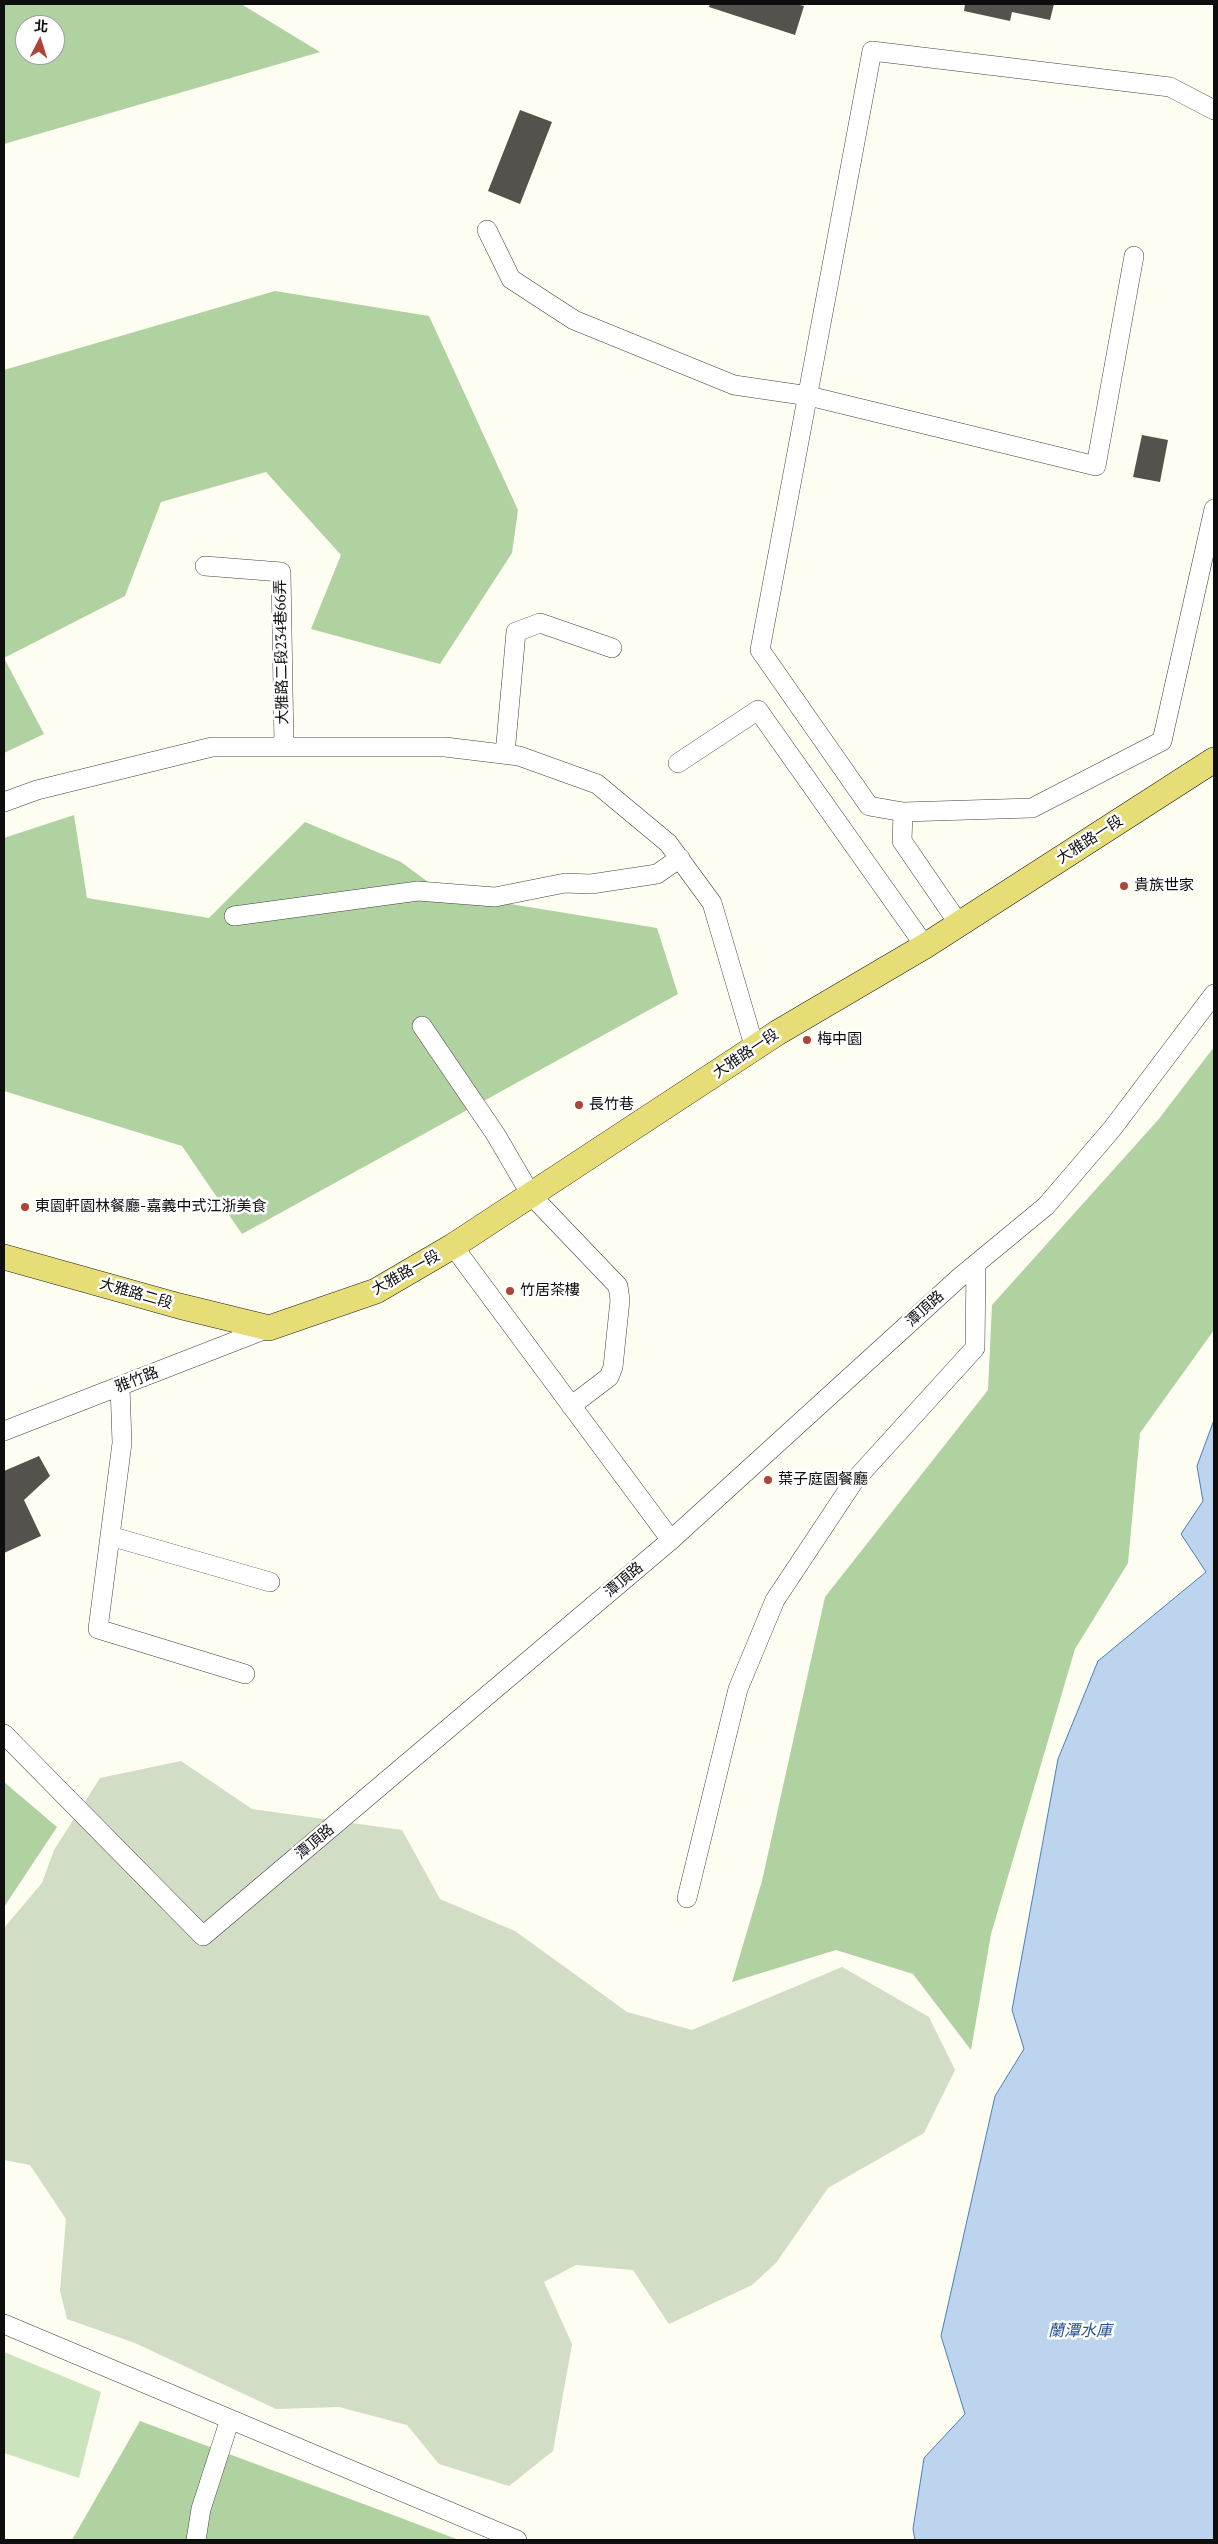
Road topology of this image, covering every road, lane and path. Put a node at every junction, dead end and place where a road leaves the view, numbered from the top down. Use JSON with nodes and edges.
{"nodes":[{"id":1,"x":1214,"y":110,"type":"edge"},
{"id":2,"x":487,"y":230,"type":"dead end"},
{"id":3,"x":1134,"y":256,"type":"dead end"},
{"id":4,"x":809,"y":396,"type":"junction"},
{"id":5,"x":1214,"y":509,"type":"edge"},
{"id":6,"x":205,"y":566,"type":"dead end"},
{"id":7,"x":612,"y":648,"type":"dead end"},
{"id":8,"x":284,"y":746,"type":"junction"},
{"id":9,"x":504,"y":754,"type":"junction"},
{"id":10,"x":1214,"y":760,"type":"edge"},
{"id":11,"x":678,"y":763,"type":"dead end"},
{"id":12,"x":4,"y":802,"type":"edge"},
{"id":13,"x":903,"y":812,"type":"junction"},
{"id":14,"x":680,"y":858,"type":"junction"},
{"id":15,"x":234,"y":916,"type":"dead end"},
{"id":16,"x":959,"y":924,"type":"junction"},
{"id":17,"x":925,"y":946,"type":"junction"},
{"id":18,"x":1214,"y":994,"type":"edge"},
{"id":19,"x":422,"y":1026,"type":"dead end"},
{"id":20,"x":755,"y":1049,"type":"junction"},
{"id":21,"x":531,"y":1195,"type":"junction"},
{"id":22,"x":453,"y":1246,"type":"junction"},
{"id":23,"x":4,"y":1257,"type":"edge"},
{"id":24,"x":976,"y":1264,"type":"junction"},
{"id":25,"x":269,"y":1328,"type":"junction"},
{"id":26,"x":120,"y":1386,"type":"junction"},
{"id":27,"x":572,"y":1406,"type":"junction"},
{"id":28,"x":4,"y":1431,"type":"edge"},
{"id":29,"x":110,"y":1536,"type":"junction"},
{"id":30,"x":671,"y":1540,"type":"junction"},
{"id":31,"x":270,"y":1582,"type":"dead end"},
{"id":32,"x":245,"y":1674,"type":"dead end"},
{"id":33,"x":4,"y":1734,"type":"edge"},
{"id":34,"x":688,"y":1898,"type":"dead end"},
{"id":35,"x":4,"y":2324,"type":"edge"},
{"id":36,"x":230,"y":2419,"type":"junction"},
{"id":37,"x":196,"y":2540,"type":"edge"},
{"id":38,"x":517,"y":2540,"type":"edge"}],
"edges":[{"from":1,"to":4,"type":"street"},
{"from":2,"to":4,"type":"street"},
{"from":3,"to":4,"type":"street"},
{"from":4,"to":13,"type":"street"},
{"from":5,"to":13,"type":"street"},
{"from":6,"to":8,"type":"street","name":"大雅路二段234巷66弄"},
{"from":7,"to":9,"type":"street"},
{"from":8,"to":9,"type":"street"},
{"from":8,"to":12,"type":"street"},
{"from":9,"to":14,"type":"street"},
{"from":10,"to":16,"type":"main road","name":"大雅路一段"},
{"from":11,"to":17,"type":"street"},
{"from":13,"to":16,"type":"street"},
{"from":14,"to":15,"type":"street"},
{"from":14,"to":20,"type":"street"},
{"from":16,"to":17,"type":"main road","name":"大雅路一段"},
{"from":17,"to":20,"type":"main road","name":"大雅路一段"},
{"from":18,"to":24,"type":"street","name":"潭頂路"},
{"from":19,"to":21,"type":"street"},
{"from":20,"to":21,"type":"main road","name":"大雅路一段"},
{"from":21,"to":22,"type":"main road","name":"大雅路一段"},
{"from":21,"to":27,"type":"street"},
{"from":22,"to":25,"type":"main road","name":"大雅路一段"},
{"from":22,"to":27,"type":"street"},
{"from":23,"to":25,"type":"main road","name":"大雅路二段"},
{"from":24,"to":30,"type":"street","name":"潭頂路"},
{"from":24,"to":34,"type":"street"},
{"from":25,"to":26,"type":"street","name":"雅竹路"},
{"from":26,"to":28,"type":"street","name":"雅竹路"},
{"from":26,"to":29,"type":"street"},
{"from":27,"to":30,"type":"street"},
{"from":29,"to":31,"type":"street"},
{"from":29,"to":32,"type":"street"},
{"from":30,"to":33,"type":"street","name":"潭頂路"},
{"from":35,"to":36,"type":"street"},
{"from":36,"to":37,"type":"street"},
{"from":36,"to":38,"type":"street"}]}
